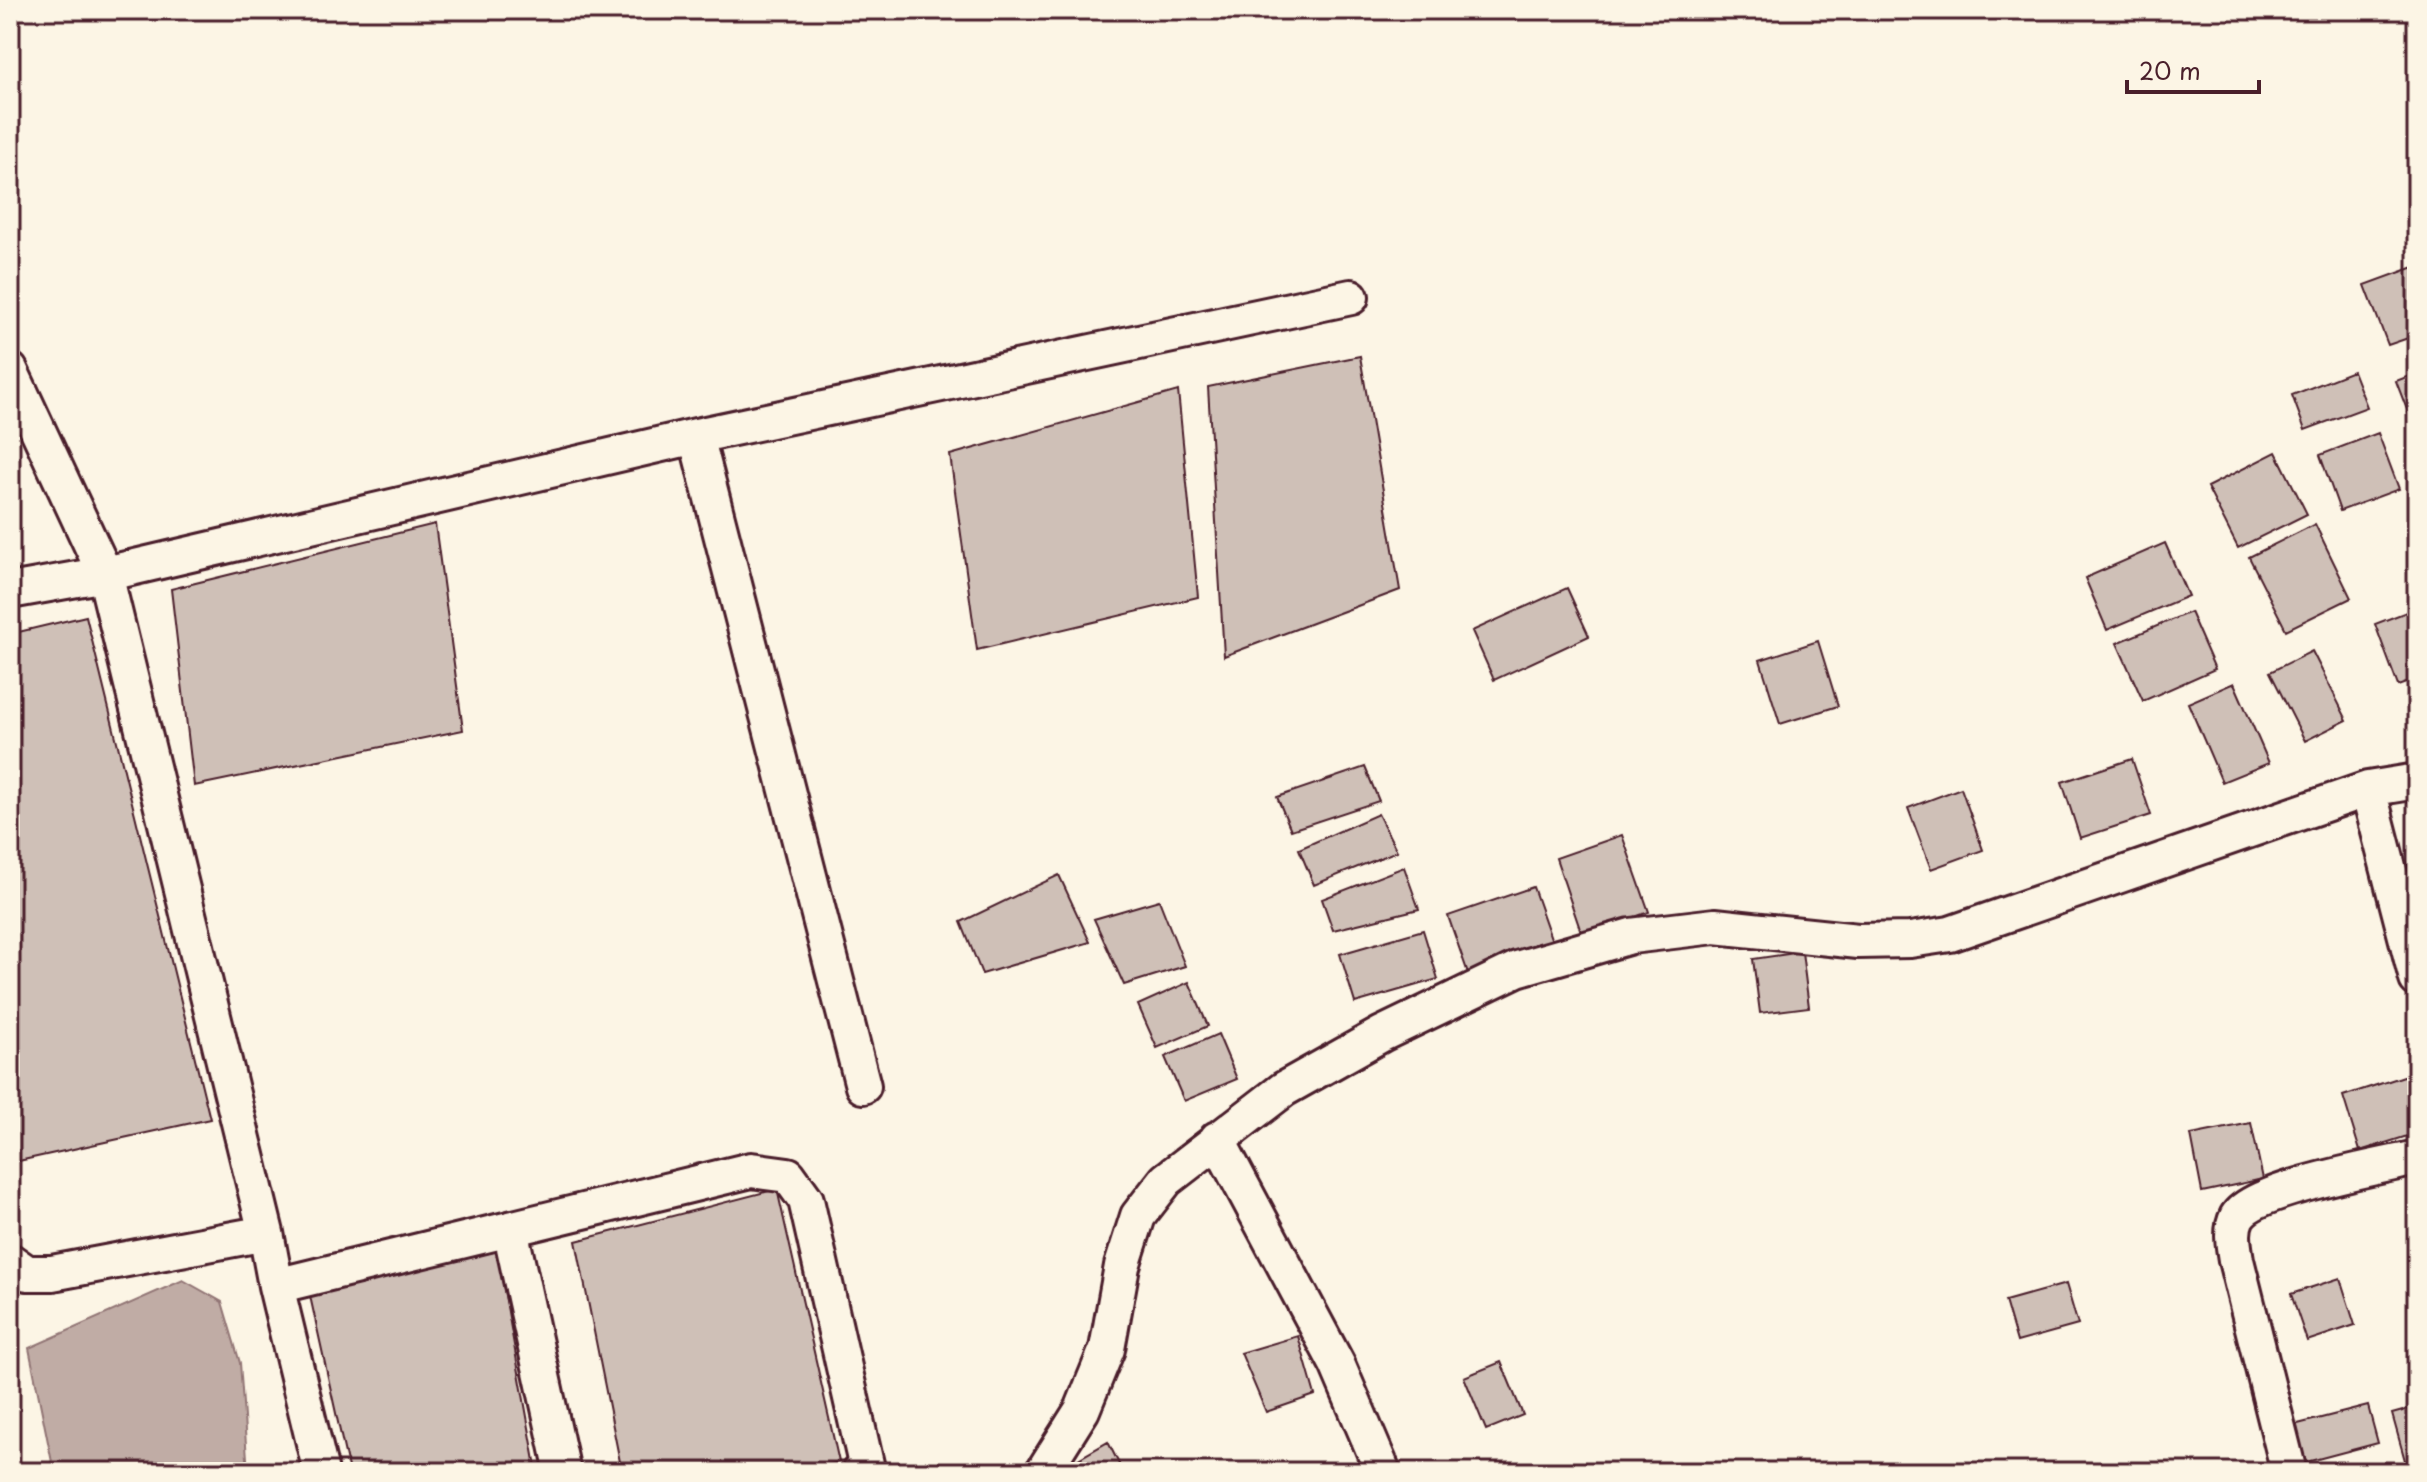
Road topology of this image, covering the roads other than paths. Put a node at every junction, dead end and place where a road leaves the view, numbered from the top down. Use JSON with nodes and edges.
{"nodes":[{"id":1,"x":1351,"y":297,"type":"dead end"},
{"id":2,"x":10,"y":370,"type":"edge"},
{"id":3,"x":696,"y":436,"type":"junction"},
{"id":4,"x":105,"y":574,"type":"junction"},
{"id":5,"x":10,"y":591,"type":"edge"},
{"id":6,"x":2417,"y":781,"type":"edge"},
{"id":7,"x":2368,"y":789,"type":"junction"},
{"id":8,"x":2417,"y":979,"type":"edge"},
{"id":9,"x":863,"y":1086,"type":"dead end"},
{"id":10,"x":1217,"y":1139,"type":"junction"},
{"id":11,"x":2417,"y":1158,"type":"edge"},
{"id":12,"x":510,"y":1229,"type":"junction"},
{"id":13,"x":266,"y":1233,"type":"junction"},
{"id":14,"x":10,"y":1261,"type":"edge"},
{"id":15,"x":276,"y":1286,"type":"junction"},
{"id":16,"x":321,"y":1472,"type":"edge"},
{"id":17,"x":563,"y":1472,"type":"edge"},
{"id":18,"x":859,"y":1472,"type":"edge"},
{"id":19,"x":1043,"y":1472,"type":"edge"},
{"id":20,"x":1383,"y":1472,"type":"edge"},
{"id":21,"x":2289,"y":1472,"type":"edge"}],
"edges":[{"from":1,"to":3,"type":"street"},
{"from":2,"to":4,"type":"street"},
{"from":3,"to":4,"type":"street"},
{"from":3,"to":9,"type":"street"},
{"from":4,"to":5,"type":"street"},
{"from":4,"to":13,"type":"street"},
{"from":6,"to":7,"type":"street"},
{"from":7,"to":8,"type":"street"},
{"from":7,"to":10,"type":"street"},
{"from":10,"to":19,"type":"street"},
{"from":10,"to":20,"type":"street"},
{"from":11,"to":21,"type":"street"},
{"from":12,"to":15,"type":"street"},
{"from":12,"to":17,"type":"street"},
{"from":12,"to":18,"type":"street"},
{"from":13,"to":14,"type":"street"},
{"from":13,"to":15,"type":"street"},
{"from":15,"to":16,"type":"street"}]}
